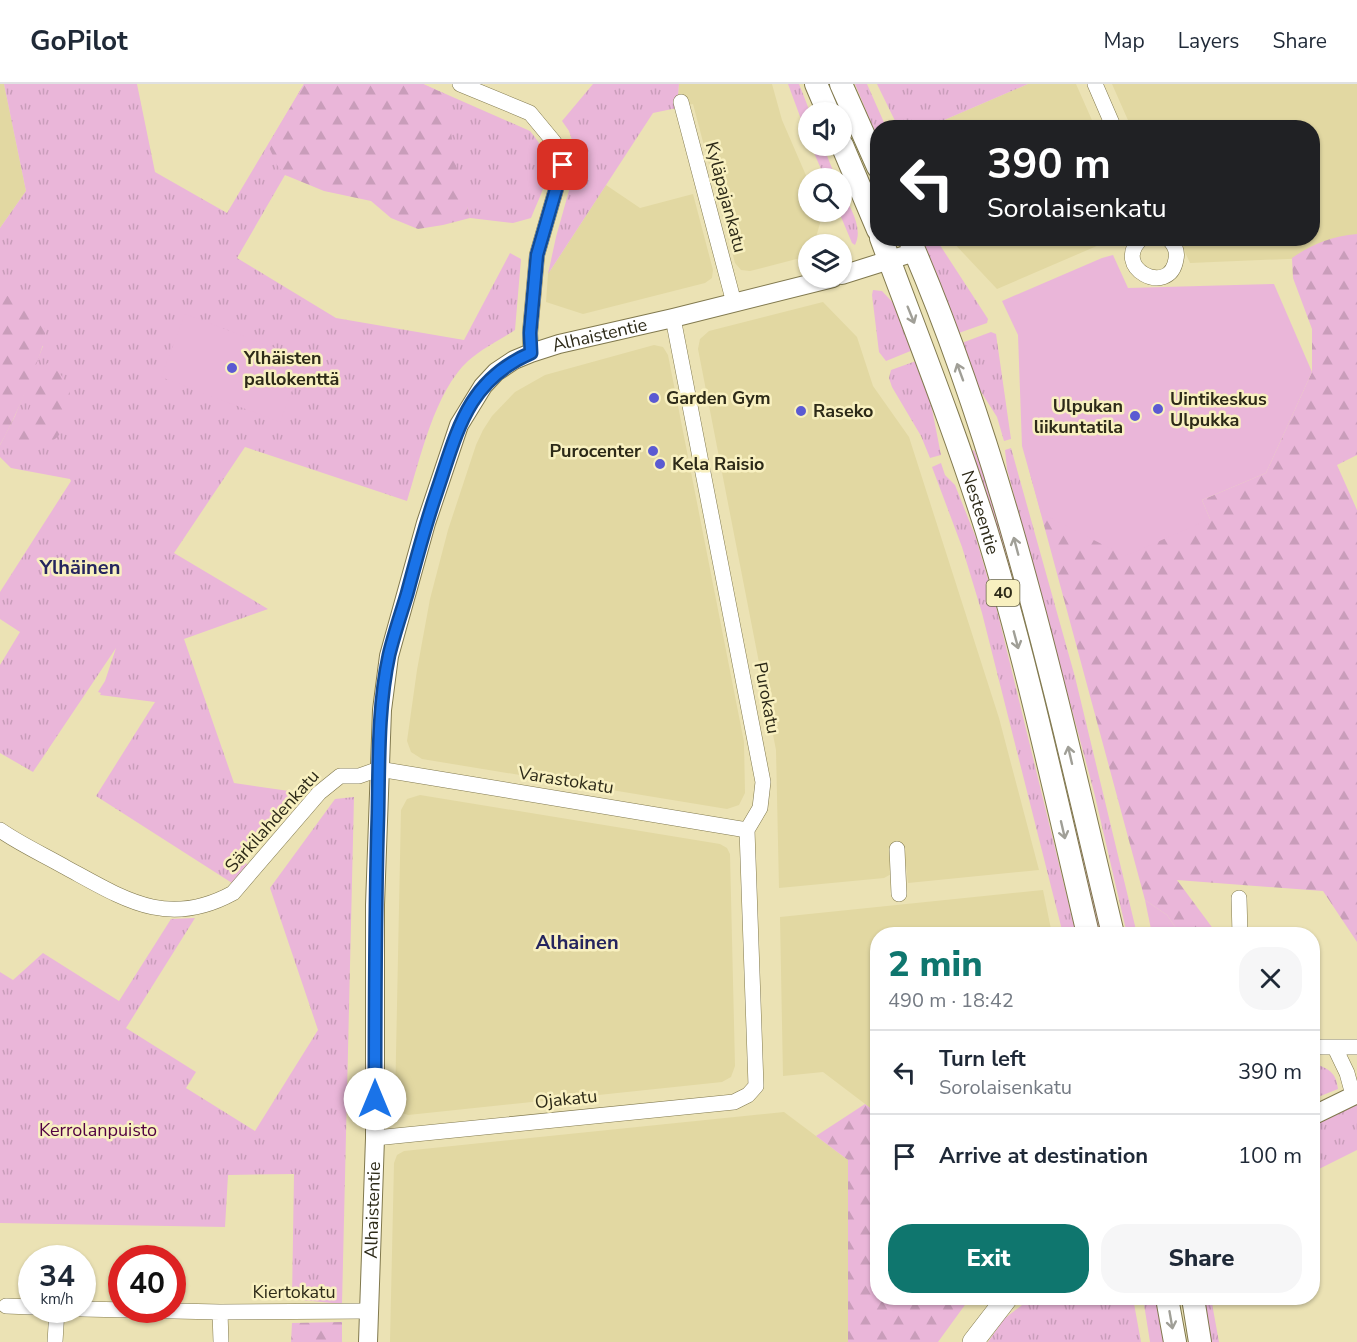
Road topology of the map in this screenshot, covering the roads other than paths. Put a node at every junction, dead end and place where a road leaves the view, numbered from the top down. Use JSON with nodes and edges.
{"nodes":[{"id":1,"x":460,"y":84,"type":"edge"},
{"id":2,"x":816,"y":84,"type":"edge"},
{"id":3,"x":842,"y":84,"type":"edge"},
{"id":4,"x":1095,"y":84,"type":"edge"},
{"id":5,"x":681,"y":102,"type":"dead end"},
{"id":6,"x":824,"y":102,"type":"edge"},
{"id":7,"x":1111,"y":120,"type":"edge"},
{"id":8,"x":870,"y":149,"type":"edge"},
{"id":9,"x":847,"y":156,"type":"edge"},
{"id":10,"x":870,"y":211,"type":"edge"},
{"id":11,"x":884,"y":246,"type":"edge"},
{"id":12,"x":911,"y":246,"type":"edge"},
{"id":13,"x":912,"y":246,"type":"edge"},
{"id":14,"x":1136,"y":246,"type":"edge"},
{"id":15,"x":1174,"y":246,"type":"edge"},
{"id":16,"x":889,"y":261,"type":"junction"},
{"id":17,"x":852,"y":272,"type":"edge"},
{"id":18,"x":798,"y":287,"type":"edge"},
{"id":19,"x":734,"y":303,"type":"junction"},
{"id":20,"x":673,"y":318,"type":"junction"},
{"id":21,"x":531,"y":353,"type":"junction"},
{"id":22,"x":379,"y":769,"type":"junction"},
{"id":23,"x":747,"y":830,"type":"junction"},
{"id":24,"x":0,"y":831,"type":"edge"},
{"id":25,"x":897,"y":849,"type":"dead end"},
{"id":26,"x":899,"y":894,"type":"dead end"},
{"id":27,"x":1239,"y":898,"type":"dead end"},
{"id":28,"x":1086,"y":927,"type":"edge"},
{"id":29,"x":1111,"y":927,"type":"edge"},
{"id":30,"x":1240,"y":927,"type":"edge"},
{"id":31,"x":1320,"y":1047,"type":"edge"},
{"id":32,"x":1357,"y":1047,"type":"edge"},
{"id":33,"x":1335,"y":1048,"type":"junction"},
{"id":34,"x":756,"y":1086,"type":"joint"},
{"id":35,"x":1355,"y":1094,"type":"edge"},
{"id":36,"x":1320,"y":1112,"type":"edge"},
{"id":37,"x":375,"y":1138,"type":"junction"},
{"id":38,"x":1002,"y":1305,"type":"edge"},
{"id":39,"x":1168,"y":1305,"type":"edge"},
{"id":40,"x":1194,"y":1305,"type":"edge"},
{"id":41,"x":6,"y":1306,"type":"dead end"},
{"id":42,"x":18,"y":1306,"type":"edge"},
{"id":43,"x":96,"y":1309,"type":"edge"},
{"id":44,"x":369,"y":1311,"type":"junction"},
{"id":45,"x":220,"y":1312,"type":"junction"},
{"id":46,"x":56,"y":1323,"type":"edge"},
{"id":47,"x":55,"y":1342,"type":"edge"},
{"id":48,"x":220,"y":1342,"type":"edge"},
{"id":49,"x":368,"y":1342,"type":"edge"},
{"id":50,"x":973,"y":1342,"type":"edge"},
{"id":51,"x":1175,"y":1342,"type":"edge"},
{"id":52,"x":1200,"y":1342,"type":"edge"}],
"edges":[{"from":1,"to":21,"type":"street"},
{"from":2,"to":6,"type":"main road"},
{"from":3,"to":8,"type":"main road"},
{"from":4,"to":7,"type":"street"},
{"from":5,"to":19,"type":"street","name":"Kyläpajankatu"},
{"from":9,"to":10,"type":"main road"},
{"from":11,"to":16,"type":"main road","name":"Nesteentie","number":"40"},
{"from":12,"to":16,"type":"street"},
{"from":29,"to":13,"type":"main road","name":"Nesteentie","number":"40","one_way":true},
{"from":14,"to":15,"type":"street"},
{"from":16,"to":17,"type":"street"},
{"from":16,"to":28,"type":"main road","name":"Nesteentie","number":"40","one_way":true},
{"from":18,"to":19,"type":"street","name":"Alhaistentie"},
{"from":19,"to":20,"type":"street","name":"Alhaistentie"},
{"from":20,"to":21,"type":"street","name":"Alhaistentie"},
{"from":20,"to":23,"type":"street","name":"Purokatu"},
{"from":21,"to":22,"type":"street","name":"Alhaistentie"},
{"from":22,"to":23,"type":"street","name":"Varastokatu"},
{"from":22,"to":24,"type":"street","name":"Särkilahdenkatu"},
{"from":22,"to":37,"type":"street","name":"Alhaistentie"},
{"from":23,"to":34,"type":"street","name":"Purokatu"},
{"from":25,"to":26,"type":"street"},
{"from":27,"to":30,"type":"street"},
{"from":31,"to":33,"type":"street"},
{"from":32,"to":33,"type":"street"},
{"from":33,"to":35,"type":"street"},
{"from":34,"to":37,"type":"street","name":"Ojakatu"},
{"from":35,"to":36,"type":"street"},
{"from":37,"to":44,"type":"street","name":"Alhaistentie"},
{"from":38,"to":50,"type":"main road"},
{"from":39,"to":51,"type":"main road","one_way":true},
{"from":40,"to":52,"type":"main road"},
{"from":41,"to":42,"type":"street"},
{"from":43,"to":45,"type":"street","name":"Kiertokatu"},
{"from":44,"to":45,"type":"street","name":"Kiertokatu"},
{"from":44,"to":49,"type":"street","name":"Alhaistentie"},
{"from":45,"to":48,"type":"street"},
{"from":46,"to":47,"type":"street"}]}
